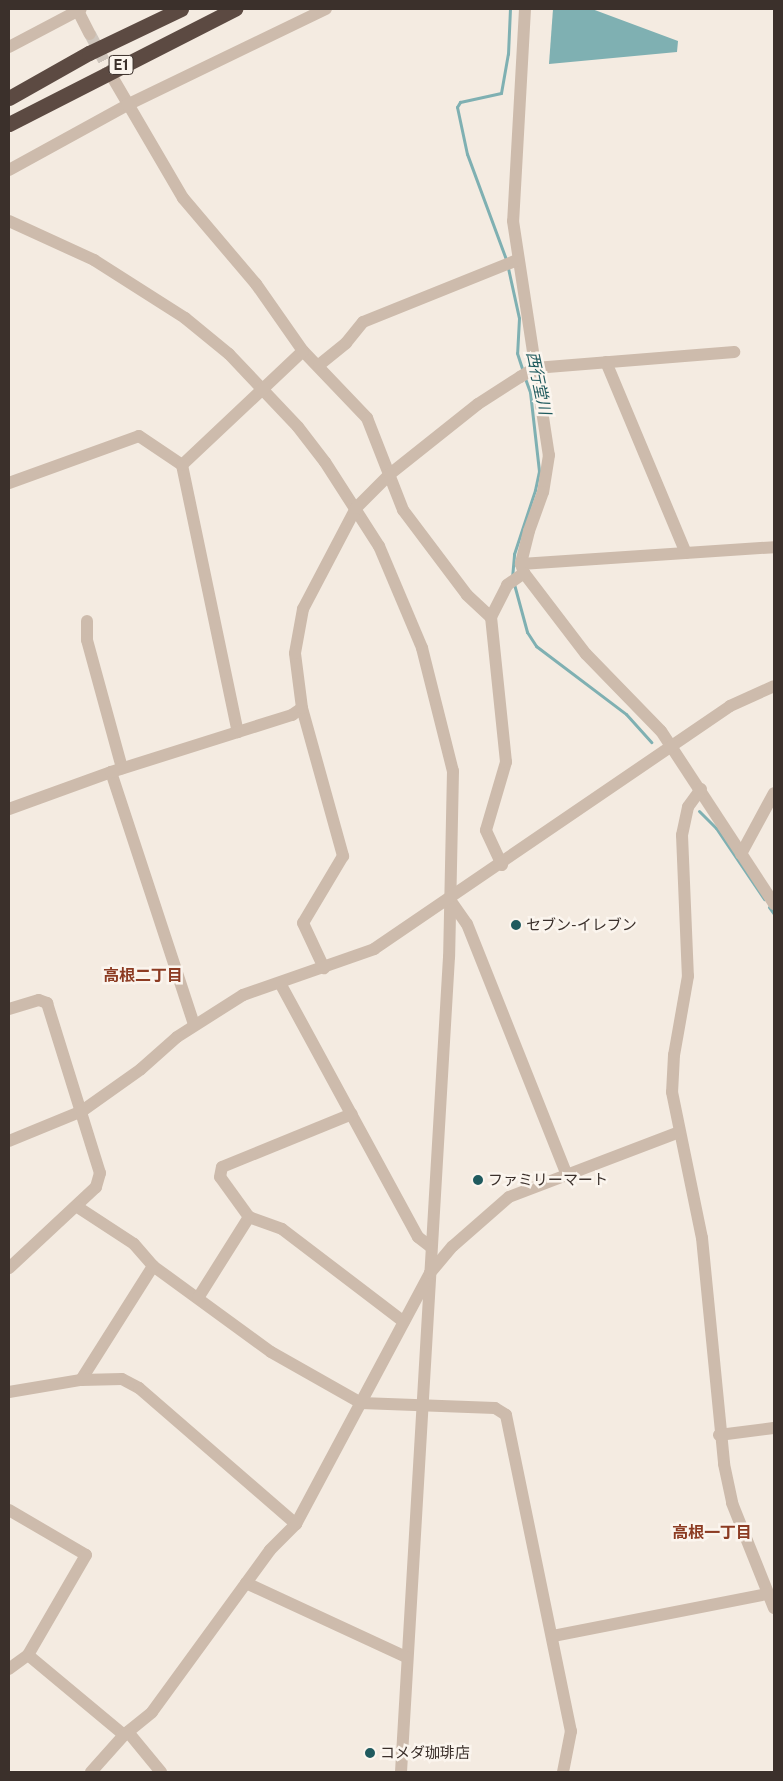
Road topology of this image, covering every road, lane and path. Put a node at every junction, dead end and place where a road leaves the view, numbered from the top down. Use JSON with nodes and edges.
{"nodes":[{"id":1,"x":78,"y":9,"type":"edge"},
{"id":2,"x":181,"y":9,"type":"edge"},
{"id":3,"x":235,"y":9,"type":"edge"},
{"id":4,"x":326,"y":9,"type":"edge"},
{"id":5,"x":525,"y":9,"type":"edge"},
{"id":6,"x":90,"y":34,"type":"tunnel mouth"},
{"id":7,"x":9,"y":47,"type":"edge"},
{"id":8,"x":114,"y":80,"type":"tunnel mouth"},
{"id":9,"x":9,"y":98,"type":"edge"},
{"id":10,"x":127,"y":105,"type":"junction"},
{"id":11,"x":9,"y":124,"type":"edge"},
{"id":12,"x":9,"y":170,"type":"edge"},
{"id":13,"x":9,"y":221,"type":"edge"},
{"id":14,"x":510,"y":263,"type":"junction"},
{"id":15,"x":303,"y":351,"type":"junction"},
{"id":16,"x":734,"y":352,"type":"dead end"},
{"id":17,"x":606,"y":362,"type":"junction"},
{"id":18,"x":318,"y":365,"type":"junction"},
{"id":19,"x":528,"y":372,"type":"junction"},
{"id":20,"x":264,"y":388,"type":"junction"},
{"id":21,"x":182,"y":465,"type":"junction"},
{"id":22,"x":390,"y":474,"type":"junction"},
{"id":23,"x":9,"y":483,"type":"edge"},
{"id":24,"x":356,"y":508,"type":"junction"},
{"id":25,"x":774,"y":547,"type":"edge"},
{"id":26,"x":686,"y":553,"type":"junction"},
{"id":27,"x":523,"y":568,"type":"junction"},
{"id":28,"x":491,"y":617,"type":"junction"},
{"id":29,"x":87,"y":621,"type":"dead end"},
{"id":30,"x":774,"y":686,"type":"edge"},
{"id":31,"x":302,"y":708,"type":"junction"},
{"id":32,"x":238,"y":732,"type":"junction"},
{"id":33,"x":673,"y":748,"type":"junction"},
{"id":34,"x":117,"y":770,"type":"junction"},
{"id":35,"x":774,"y":793,"type":"edge"},
{"id":36,"x":695,"y":798,"type":"junction"},
{"id":37,"x":9,"y":810,"type":"edge"},
{"id":38,"x":741,"y":854,"type":"junction"},
{"id":39,"x":502,"y":865,"type":"junction"},
{"id":40,"x":450,"y":900,"type":"junction"},
{"id":41,"x":774,"y":904,"type":"edge"},
{"id":42,"x":324,"y":968,"type":"junction"},
{"id":43,"x":280,"y":983,"type":"junction"},
{"id":44,"x":9,"y":1009,"type":"edge"},
{"id":45,"x":194,"y":1025,"type":"junction"},
{"id":46,"x":82,"y":1111,"type":"junction"},
{"id":47,"x":352,"y":1114,"type":"junction"},
{"id":48,"x":679,"y":1132,"type":"junction"},
{"id":49,"x":9,"y":1141,"type":"edge"},
{"id":50,"x":568,"y":1175,"type":"junction"},
{"id":51,"x":76,"y":1206,"type":"junction"},
{"id":52,"x":249,"y":1217,"type":"junction"},
{"id":53,"x":432,"y":1247,"type":"junction"},
{"id":54,"x":153,"y":1266,"type":"junction"},
{"id":55,"x":9,"y":1268,"type":"edge"},
{"id":56,"x":430,"y":1273,"type":"junction"},
{"id":57,"x":198,"y":1298,"type":"junction"},
{"id":58,"x":404,"y":1322,"type":"junction"},
{"id":59,"x":81,"y":1380,"type":"junction"},
{"id":60,"x":9,"y":1392,"type":"edge"},
{"id":61,"x":361,"y":1403,"type":"junction"},
{"id":62,"x":422,"y":1405,"type":"junction"},
{"id":63,"x":774,"y":1428,"type":"edge"},
{"id":64,"x":719,"y":1435,"type":"junction"},
{"id":65,"x":9,"y":1510,"type":"edge"},
{"id":66,"x":296,"y":1524,"type":"junction"},
{"id":67,"x":246,"y":1583,"type":"junction"},
{"id":68,"x":768,"y":1594,"type":"junction"},
{"id":69,"x":774,"y":1608,"type":"edge"},
{"id":70,"x":553,"y":1636,"type":"junction"},
{"id":71,"x":28,"y":1655,"type":"junction"},
{"id":72,"x":406,"y":1658,"type":"junction"},
{"id":73,"x":9,"y":1669,"type":"edge"},
{"id":74,"x":126,"y":1734,"type":"junction"},
{"id":75,"x":91,"y":1772,"type":"edge"},
{"id":76,"x":161,"y":1772,"type":"edge"},
{"id":77,"x":401,"y":1772,"type":"edge"},
{"id":78,"x":563,"y":1772,"type":"edge"}],
"edges":[{"from":1,"to":6,"type":"street"},
{"from":1,"to":7,"type":"street"},
{"from":2,"to":9,"type":"highway","number":"E1"},
{"from":3,"to":11,"type":"highway","number":"E1"},
{"from":4,"to":10,"type":"street"},
{"from":5,"to":14,"type":"street"},
{"from":8,"to":10,"type":"street"},
{"from":10,"to":12,"type":"street"},
{"from":10,"to":15,"type":"street"},
{"from":13,"to":20,"type":"street"},
{"from":14,"to":18,"type":"street"},
{"from":14,"to":19,"type":"street"},
{"from":15,"to":18,"type":"street"},
{"from":15,"to":20,"type":"street"},
{"from":16,"to":17,"type":"street"},
{"from":17,"to":19,"type":"street"},
{"from":17,"to":26,"type":"street"},
{"from":18,"to":22,"type":"street"},
{"from":19,"to":22,"type":"street"},
{"from":19,"to":27,"type":"street"},
{"from":20,"to":21,"type":"street"},
{"from":20,"to":24,"type":"street"},
{"from":21,"to":23,"type":"street"},
{"from":21,"to":32,"type":"street"},
{"from":22,"to":24,"type":"street"},
{"from":22,"to":28,"type":"street"},
{"from":24,"to":31,"type":"street"},
{"from":24,"to":40,"type":"street"},
{"from":25,"to":26,"type":"street"},
{"from":26,"to":27,"type":"street"},
{"from":27,"to":28,"type":"street"},
{"from":27,"to":33,"type":"street"},
{"from":28,"to":39,"type":"street"},
{"from":29,"to":34,"type":"street"},
{"from":30,"to":33,"type":"street"},
{"from":31,"to":32,"type":"street"},
{"from":31,"to":42,"type":"street"},
{"from":32,"to":34,"type":"street"},
{"from":33,"to":36,"type":"street"},
{"from":33,"to":39,"type":"street"},
{"from":34,"to":37,"type":"street"},
{"from":34,"to":45,"type":"street"},
{"from":35,"to":38,"type":"street"},
{"from":36,"to":38,"type":"street"},
{"from":36,"to":48,"type":"street"},
{"from":38,"to":41,"type":"street"},
{"from":39,"to":40,"type":"street"},
{"from":40,"to":42,"type":"street"},
{"from":40,"to":50,"type":"street"},
{"from":40,"to":53,"type":"street"},
{"from":42,"to":43,"type":"street"},
{"from":43,"to":45,"type":"street"},
{"from":43,"to":47,"type":"street"},
{"from":44,"to":46,"type":"street"},
{"from":45,"to":46,"type":"street"},
{"from":46,"to":49,"type":"street"},
{"from":46,"to":51,"type":"street"},
{"from":47,"to":52,"type":"street"},
{"from":47,"to":53,"type":"street"},
{"from":48,"to":50,"type":"street"},
{"from":48,"to":64,"type":"street"},
{"from":50,"to":56,"type":"street"},
{"from":51,"to":54,"type":"street"},
{"from":51,"to":55,"type":"street"},
{"from":52,"to":57,"type":"street"},
{"from":52,"to":58,"type":"street"},
{"from":53,"to":56,"type":"street"},
{"from":54,"to":57,"type":"street"},
{"from":54,"to":59,"type":"street"},
{"from":56,"to":58,"type":"street"},
{"from":56,"to":62,"type":"street"},
{"from":57,"to":61,"type":"street"},
{"from":58,"to":61,"type":"street"},
{"from":59,"to":60,"type":"street"},
{"from":59,"to":66,"type":"street"},
{"from":61,"to":62,"type":"street"},
{"from":61,"to":66,"type":"street"},
{"from":62,"to":70,"type":"street"},
{"from":62,"to":72,"type":"street"},
{"from":63,"to":64,"type":"street"},
{"from":64,"to":68,"type":"street"},
{"from":65,"to":71,"type":"street"},
{"from":66,"to":67,"type":"street"},
{"from":67,"to":72,"type":"street"},
{"from":67,"to":74,"type":"street"},
{"from":68,"to":69,"type":"street"},
{"from":68,"to":70,"type":"street"},
{"from":70,"to":78,"type":"street"},
{"from":71,"to":73,"type":"street"},
{"from":71,"to":74,"type":"street"},
{"from":72,"to":77,"type":"street"},
{"from":74,"to":75,"type":"street"},
{"from":74,"to":76,"type":"street"}]}
